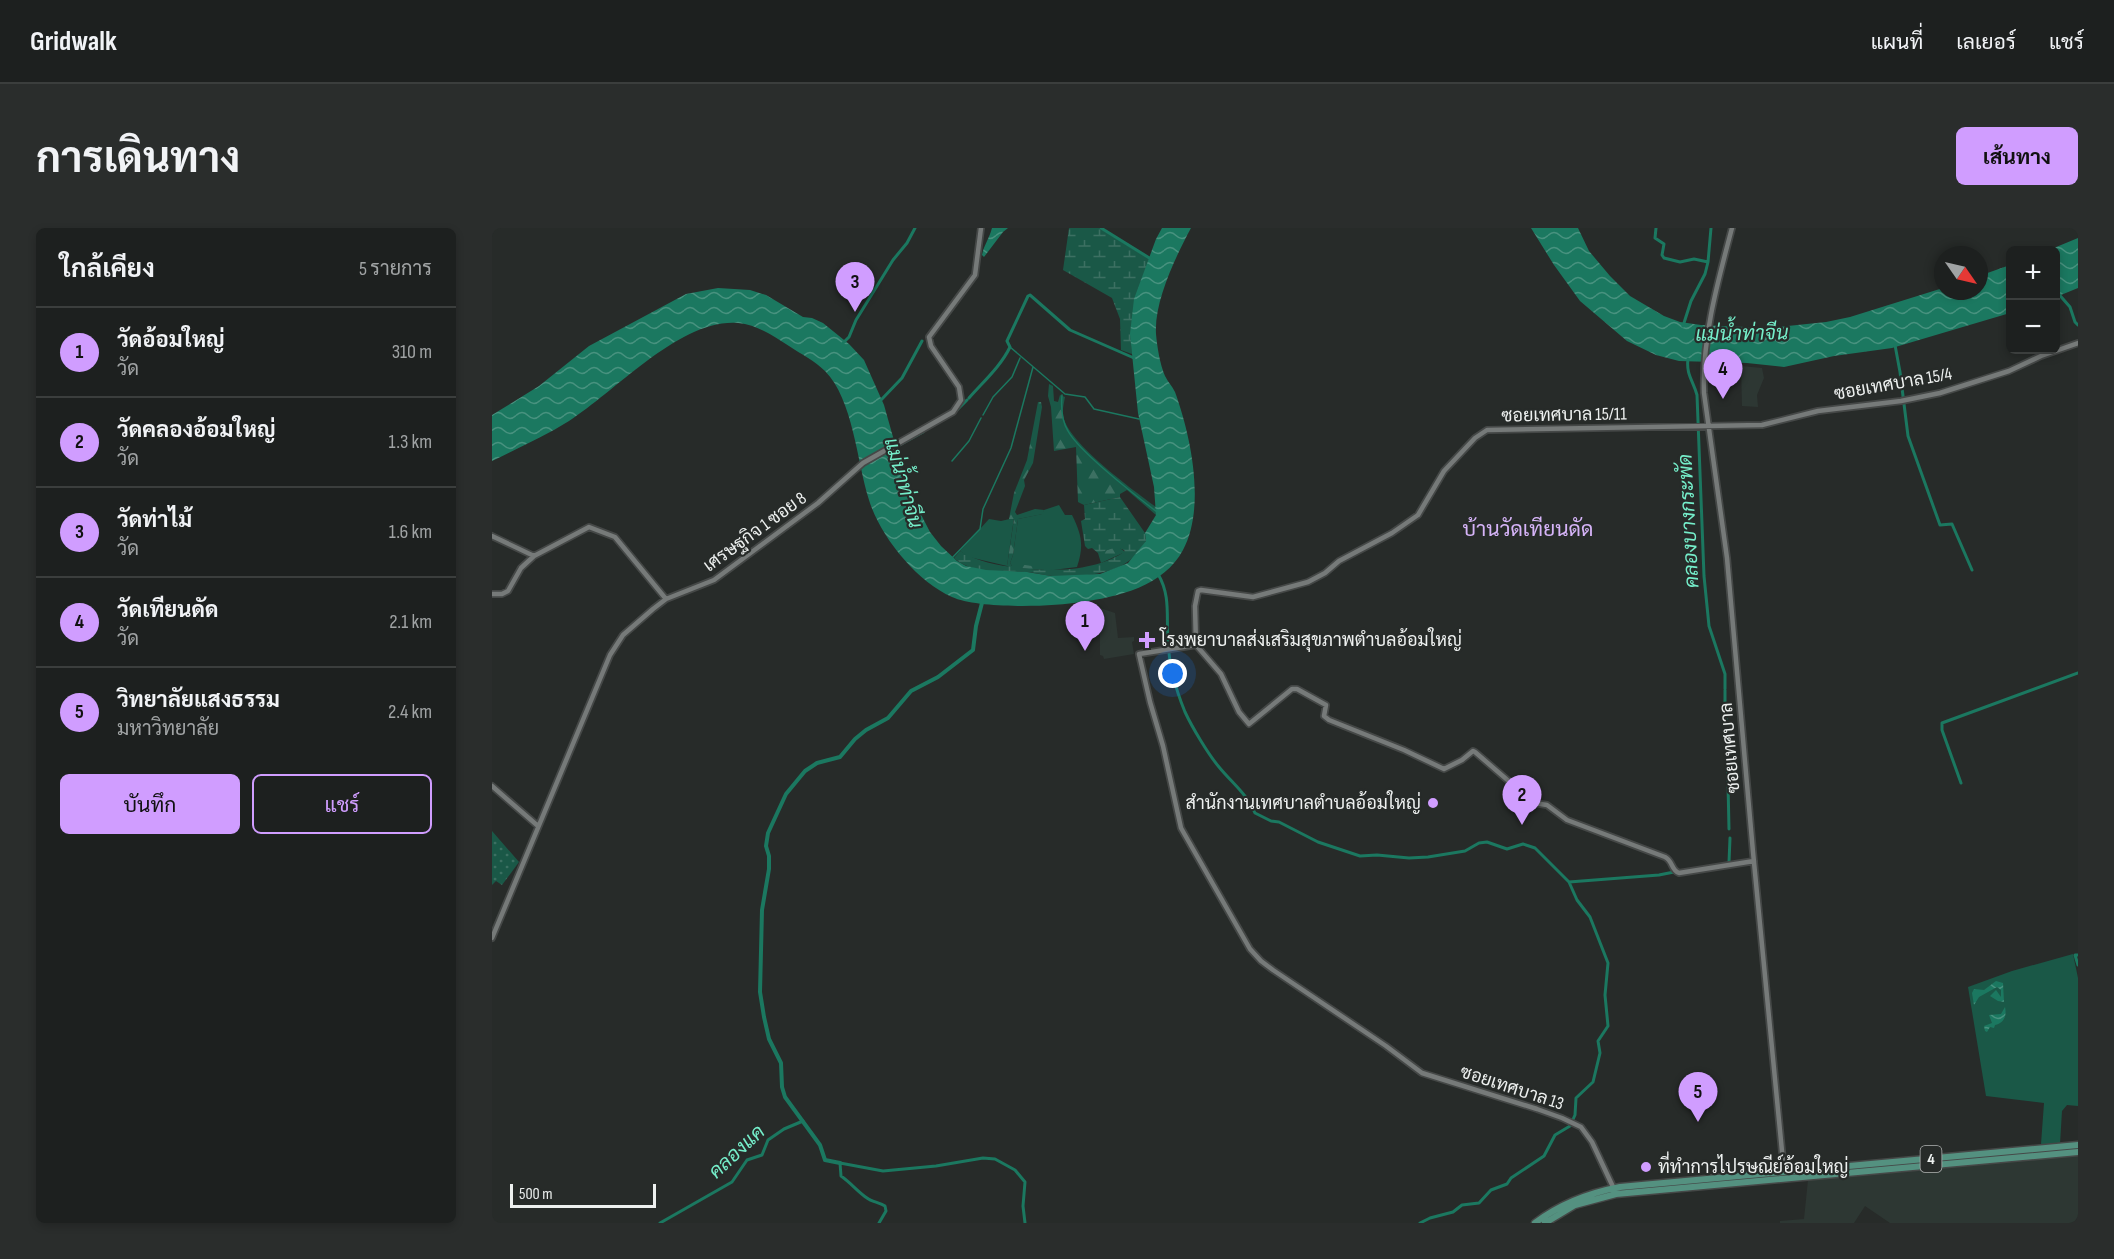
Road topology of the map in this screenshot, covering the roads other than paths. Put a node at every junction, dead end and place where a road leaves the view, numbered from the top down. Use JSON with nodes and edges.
{"nodes":[{"id":1,"x":981,"y":228,"type":"edge"},
{"id":2,"x":1732,"y":228,"type":"edge"},
{"id":3,"x":2078,"y":343,"type":"edge"},
{"id":4,"x":1707,"y":425,"type":"junction"},
{"id":5,"x":492,"y":536,"type":"edge"},
{"id":6,"x":534,"y":556,"type":"junction"},
{"id":7,"x":492,"y":594,"type":"edge"},
{"id":8,"x":666,"y":599,"type":"junction"},
{"id":9,"x":1196,"y":645,"type":"junction"},
{"id":10,"x":492,"y":786,"type":"edge"},
{"id":11,"x":538,"y":826,"type":"junction"},
{"id":12,"x":1754,"y":861,"type":"junction"},
{"id":13,"x":492,"y":938,"type":"edge"},
{"id":14,"x":2078,"y":1146,"type":"edge"},
{"id":15,"x":2078,"y":1152,"type":"edge"},
{"id":16,"x":1806,"y":1173,"type":"junction"},
{"id":17,"x":1785,"y":1175,"type":"junction"},
{"id":18,"x":1614,"y":1188,"type":"junction"},
{"id":19,"x":1535,"y":1223,"type":"edge"},
{"id":20,"x":1545,"y":1223,"type":"edge"}],
"edges":[{"from":1,"to":8,"type":"street","name":"เศรษฐกิจ 1 ซอย 8"},
{"from":2,"to":4,"type":"street","name":"ซอยเทศบาล"},
{"from":3,"to":4,"type":"street","name":"ซอยเทศบาล 15/4"},
{"from":4,"to":9,"type":"street","name":"ซอยเทศบาล 15/11"},
{"from":4,"to":12,"type":"street","name":"ซอยเทศบาล"},
{"from":5,"to":6,"type":"street"},
{"from":6,"to":7,"type":"street"},
{"from":6,"to":8,"type":"street"},
{"from":8,"to":11,"type":"street","name":"เศรษฐกิจ 1 ซอย 8"},
{"from":9,"to":12,"type":"street"},
{"from":9,"to":18,"type":"street","name":"ซอยเทศบาล 13"},
{"from":10,"to":11,"type":"street"},
{"from":11,"to":13,"type":"street","name":"เศรษฐกิจ 1 ซอย 8"},
{"from":12,"to":17,"type":"street","name":"ซอยเทศบาล"},
{"from":14,"to":16,"type":"main road","number":"4"},
{"from":15,"to":16,"type":"main road","number":"4"},
{"from":16,"to":17,"type":"main road","number":"4"},
{"from":17,"to":18,"type":"main road","number":"4"},
{"from":17,"to":20,"type":"main road","number":"4"},
{"from":18,"to":19,"type":"main road","number":"4"}]}
